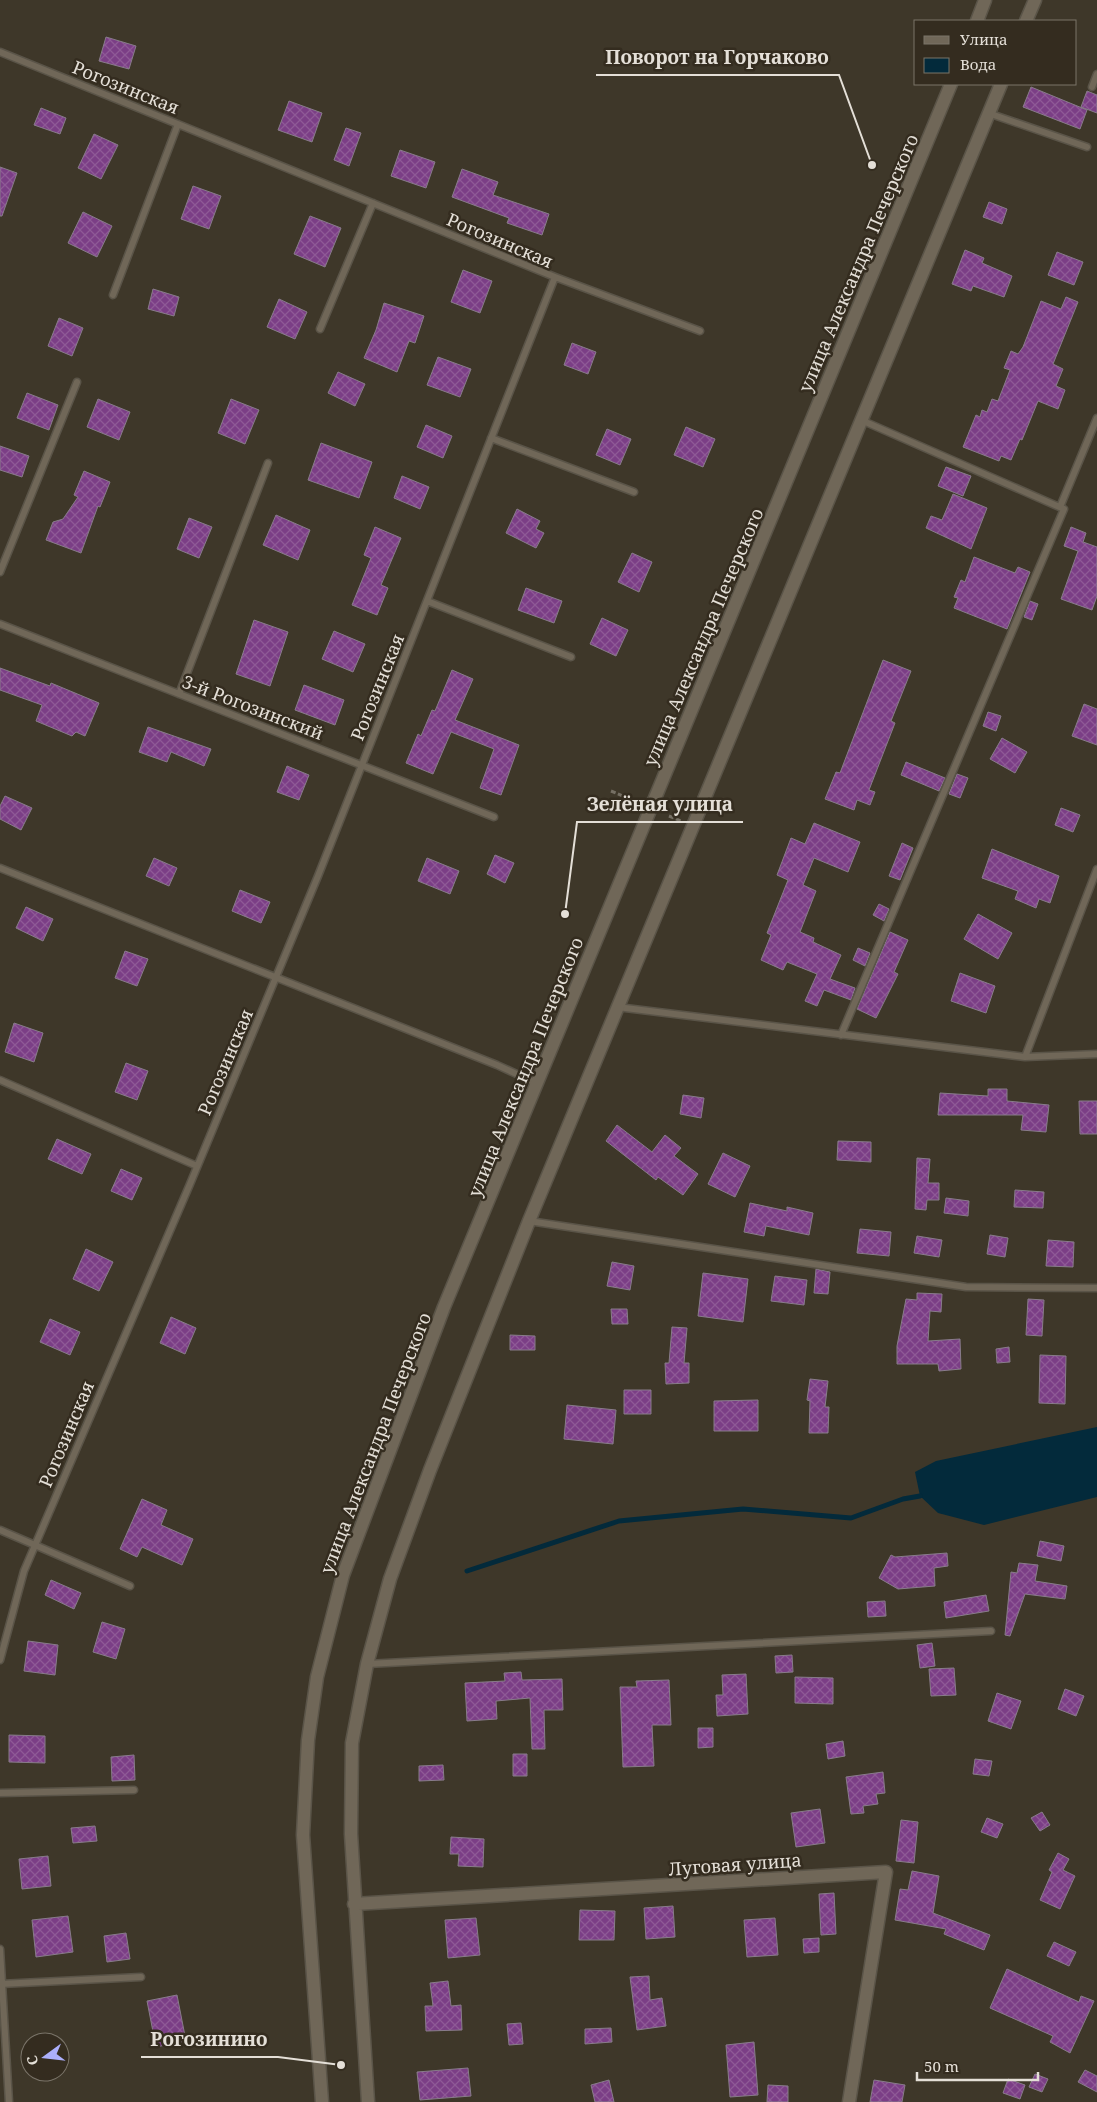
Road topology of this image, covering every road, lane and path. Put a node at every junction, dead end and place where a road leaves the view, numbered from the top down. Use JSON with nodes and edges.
{"nodes":[{"id":1,"x":985,"y":0,"type":"edge"},
{"id":2,"x":1035,"y":0,"type":"edge"},
{"id":3,"x":976,"y":20,"type":"edge"},
{"id":4,"x":1026,"y":20,"type":"edge"},
{"id":5,"x":0,"y":52,"type":"edge"},
{"id":6,"x":1097,"y":74,"type":"edge"},
{"id":7,"x":951,"y":85,"type":"edge"},
{"id":8,"x":1001,"y":85,"type":"edge"},
{"id":9,"x":1092,"y":87,"type":"dead end"},
{"id":10,"x":988,"y":113,"type":"junction"},
{"id":11,"x":178,"y":124,"type":"junction"},
{"id":12,"x":1087,"y":147,"type":"dead end"},
{"id":13,"x":373,"y":203,"type":"junction"},
{"id":14,"x":555,"y":277,"type":"junction"},
{"id":15,"x":113,"y":295,"type":"dead end"},
{"id":16,"x":320,"y":329,"type":"dead end"},
{"id":17,"x":700,"y":331,"type":"dead end"},
{"id":18,"x":76,"y":382,"type":"dead end"},
{"id":19,"x":1097,"y":418,"type":"edge"},
{"id":20,"x":861,"y":420,"type":"junction"},
{"id":21,"x":491,"y":438,"type":"junction"},
{"id":22,"x":268,"y":463,"type":"dead end"},
{"id":23,"x":634,"y":492,"type":"dead end"},
{"id":24,"x":1060,"y":507,"type":"junction"},
{"id":25,"x":0,"y":572,"type":"edge"},
{"id":26,"x":427,"y":601,"type":"junction"},
{"id":27,"x":0,"y":624,"type":"edge"},
{"id":28,"x":571,"y":657,"type":"dead end"},
{"id":29,"x":179,"y":694,"type":"junction"},
{"id":30,"x":362,"y":766,"type":"junction"},
{"id":31,"x":611,"y":791,"type":"dead end"},
{"id":32,"x":632,"y":800,"type":"dead end"},
{"id":33,"x":669,"y":816,"type":"dead end"},
{"id":34,"x":494,"y":817,"type":"dead end"},
{"id":35,"x":684,"y":822,"type":"dead end"},
{"id":36,"x":0,"y":868,"type":"edge"},
{"id":37,"x":1097,"y":869,"type":"edge"},
{"id":38,"x":276,"y":977,"type":"junction"},
{"id":39,"x":617,"y":1007,"type":"junction"},
{"id":40,"x":841,"y":1035,"type":"junction"},
{"id":41,"x":1097,"y":1054,"type":"edge"},
{"id":42,"x":1025,"y":1057,"type":"junction"},
{"id":43,"x":0,"y":1080,"type":"edge"},
{"id":44,"x":536,"y":1083,"type":"junction"},
{"id":45,"x":197,"y":1166,"type":"junction"},
{"id":46,"x":529,"y":1221,"type":"junction"},
{"id":47,"x":1097,"y":1288,"type":"edge"},
{"id":48,"x":0,"y":1530,"type":"edge"},
{"id":49,"x":35,"y":1545,"type":"junction"},
{"id":50,"x":130,"y":1586,"type":"dead end"},
{"id":51,"x":991,"y":1630,"type":"dead end"},
{"id":52,"x":0,"y":1660,"type":"edge"},
{"id":53,"x":367,"y":1664,"type":"junction"},
{"id":54,"x":134,"y":1790,"type":"dead end"},
{"id":55,"x":0,"y":1793,"type":"edge"},
{"id":56,"x":354,"y":1904,"type":"junction"},
{"id":57,"x":0,"y":1949,"type":"edge"},
{"id":58,"x":140,"y":1977,"type":"dead end"},
{"id":59,"x":1,"y":1984,"type":"edge"},
{"id":60,"x":9,"y":2102,"type":"edge"},
{"id":61,"x":322,"y":2102,"type":"edge"},
{"id":62,"x":368,"y":2102,"type":"edge"},
{"id":63,"x":849,"y":2102,"type":"edge"}],
"edges":[{"from":1,"to":3,"type":"street"},
{"from":2,"to":4,"type":"street"},
{"from":5,"to":11,"type":"lane","name":"Рогозинская"},
{"from":6,"to":9,"type":"lane"},
{"from":7,"to":44,"type":"street","name":"улица Александра Печерского"},
{"from":8,"to":10,"type":"street"},
{"from":10,"to":12,"type":"lane"},
{"from":10,"to":20,"type":"street"},
{"from":11,"to":13,"type":"lane","name":"Рогозинская"},
{"from":11,"to":15,"type":"lane"},
{"from":13,"to":14,"type":"lane","name":"Рогозинская"},
{"from":13,"to":16,"type":"lane"},
{"from":14,"to":17,"type":"lane"},
{"from":14,"to":21,"type":"lane","name":"Рогозинская"},
{"from":18,"to":25,"type":"lane"},
{"from":19,"to":24,"type":"lane"},
{"from":20,"to":24,"type":"lane"},
{"from":20,"to":39,"type":"street"},
{"from":21,"to":23,"type":"lane"},
{"from":21,"to":26,"type":"lane","name":"Рогозинская"},
{"from":22,"to":29,"type":"lane"},
{"from":24,"to":40,"type":"lane"},
{"from":26,"to":28,"type":"lane"},
{"from":26,"to":30,"type":"lane","name":"Рогозинская"},
{"from":27,"to":29,"type":"lane","name":"3-й Рогозинский"},
{"from":29,"to":30,"type":"lane","name":"3-й Рогозинский"},
{"from":30,"to":34,"type":"lane","name":"3-й Рогозинский"},
{"from":30,"to":38,"type":"lane","name":"Рогозинская"},
{"from":31,"to":32,"type":"path"},
{"from":33,"to":35,"type":"path"},
{"from":36,"to":38,"type":"lane"},
{"from":37,"to":42,"type":"lane"},
{"from":38,"to":44,"type":"lane"},
{"from":38,"to":45,"type":"lane","name":"Рогозинская"},
{"from":39,"to":40,"type":"lane"},
{"from":39,"to":46,"type":"street"},
{"from":40,"to":42,"type":"lane"},
{"from":41,"to":42,"type":"lane"},
{"from":43,"to":45,"type":"lane"},
{"from":44,"to":61,"type":"street","name":"улица Александра Печерского"},
{"from":45,"to":49,"type":"lane","name":"Рогозинская"},
{"from":46,"to":47,"type":"lane"},
{"from":46,"to":53,"type":"street"},
{"from":48,"to":49,"type":"lane"},
{"from":49,"to":50,"type":"lane"},
{"from":49,"to":52,"type":"lane","name":"Рогозинская"},
{"from":51,"to":53,"type":"lane"},
{"from":53,"to":56,"type":"street"},
{"from":54,"to":55,"type":"lane"},
{"from":56,"to":62,"type":"street"},
{"from":56,"to":63,"type":"street","name":"Луговая улица"},
{"from":57,"to":59,"type":"lane"},
{"from":58,"to":59,"type":"lane"},
{"from":59,"to":60,"type":"lane"}]}
